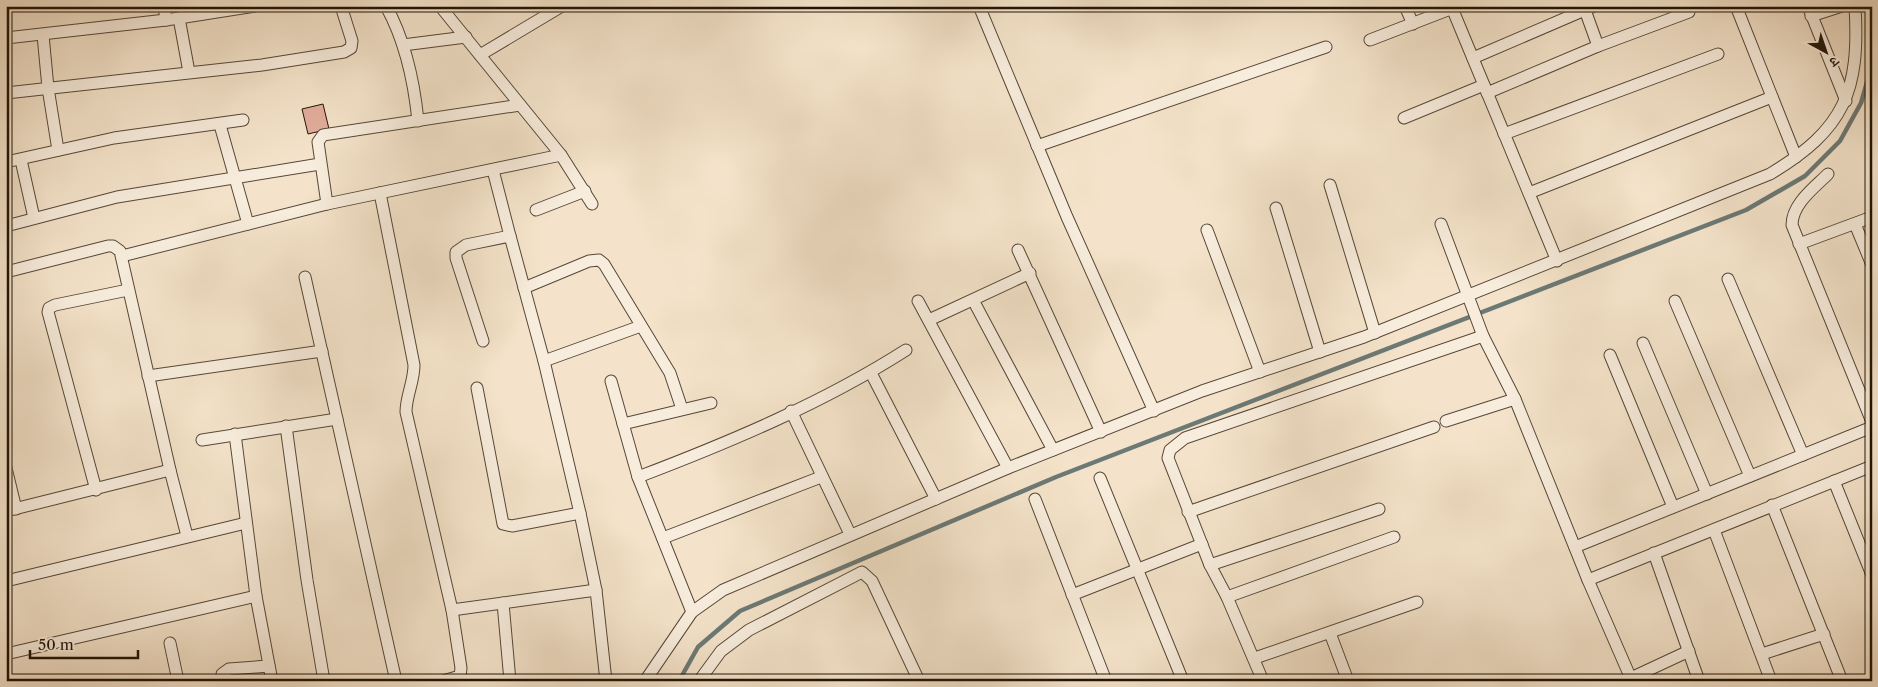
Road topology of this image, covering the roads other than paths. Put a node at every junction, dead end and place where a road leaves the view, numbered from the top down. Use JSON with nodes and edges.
{"nodes":[{"id":1,"x":164,"y":6,"type":"edge"},
{"id":2,"x":255,"y":6,"type":"edge"},
{"id":3,"x":341,"y":6,"type":"edge"},
{"id":4,"x":386,"y":6,"type":"edge"},
{"id":5,"x":440,"y":6,"type":"edge"},
{"id":6,"x":562,"y":6,"type":"edge"},
{"id":7,"x":979,"y":6,"type":"edge"},
{"id":8,"x":1406,"y":6,"type":"edge"},
{"id":9,"x":1736,"y":6,"type":"edge"},
{"id":10,"x":1842,"y":6,"type":"edge"},
{"id":11,"x":1855,"y":6,"type":"edge"},
{"id":12,"x":1455,"y":7,"type":"edge"},
{"id":13,"x":1589,"y":8,"type":"edge"},
{"id":14,"x":1810,"y":11,"type":"edge"},
{"id":15,"x":1689,"y":12,"type":"dead end"},
{"id":16,"x":179,"y":18,"type":"junction"},
{"id":17,"x":166,"y":20,"type":"junction"},
{"id":18,"x":1413,"y":24,"type":"junction"},
{"id":19,"x":43,"y":35,"type":"junction"},
{"id":20,"x":466,"y":37,"type":"junction"},
{"id":21,"x":6,"y":38,"type":"edge"},
{"id":22,"x":1370,"y":40,"type":"dead end"},
{"id":23,"x":403,"y":45,"type":"junction"},
{"id":24,"x":1598,"y":46,"type":"junction"},
{"id":25,"x":1326,"y":47,"type":"dead end"},
{"id":26,"x":1718,"y":54,"type":"dead end"},
{"id":27,"x":480,"y":55,"type":"junction"},
{"id":28,"x":1472,"y":58,"type":"junction"},
{"id":29,"x":189,"y":72,"type":"junction"},
{"id":30,"x":48,"y":88,"type":"junction"},
{"id":31,"x":1485,"y":89,"type":"junction"},
{"id":32,"x":6,"y":93,"type":"edge"},
{"id":33,"x":1772,"y":97,"type":"junction"},
{"id":34,"x":1846,"y":101,"type":"junction"},
{"id":35,"x":520,"y":105,"type":"junction"},
{"id":36,"x":1404,"y":118,"type":"dead end"},
{"id":37,"x":243,"y":120,"type":"dead end"},
{"id":38,"x":418,"y":121,"type":"junction"},
{"id":39,"x":220,"y":124,"type":"junction"},
{"id":40,"x":1504,"y":134,"type":"junction"},
{"id":41,"x":1037,"y":146,"type":"junction"},
{"id":42,"x":58,"y":150,"type":"junction"},
{"id":43,"x":561,"y":155,"type":"junction"},
{"id":44,"x":1796,"y":157,"type":"junction"},
{"id":45,"x":21,"y":160,"type":"junction"},
{"id":46,"x":6,"y":162,"type":"edge"},
{"id":47,"x":320,"y":164,"type":"junction"},
{"id":48,"x":493,"y":170,"type":"junction"},
{"id":49,"x":1828,"y":174,"type":"dead end"},
{"id":50,"x":234,"y":180,"type":"junction"},
{"id":51,"x":1330,"y":185,"type":"dead end"},
{"id":52,"x":585,"y":191,"type":"junction"},
{"id":53,"x":380,"y":193,"type":"junction"},
{"id":54,"x":1529,"y":193,"type":"junction"},
{"id":55,"x":327,"y":204,"type":"junction"},
{"id":56,"x":592,"y":204,"type":"dead end"},
{"id":57,"x":1276,"y":208,"type":"dead end"},
{"id":58,"x":536,"y":210,"type":"dead end"},
{"id":59,"x":1872,"y":217,"type":"edge"},
{"id":60,"x":34,"y":218,"type":"junction"},
{"id":61,"x":248,"y":224,"type":"junction"},
{"id":62,"x":1441,"y":224,"type":"dead end"},
{"id":63,"x":1855,"y":224,"type":"junction"},
{"id":64,"x":6,"y":226,"type":"edge"},
{"id":65,"x":1207,"y":230,"type":"dead end"},
{"id":66,"x":510,"y":236,"type":"junction"},
{"id":67,"x":1799,"y":244,"type":"junction"},
{"id":68,"x":1018,"y":250,"type":"dead end"},
{"id":69,"x":122,"y":256,"type":"junction"},
{"id":70,"x":1557,"y":261,"type":"junction"},
{"id":71,"x":1872,"y":266,"type":"edge"},
{"id":72,"x":6,"y":272,"type":"edge"},
{"id":73,"x":1030,"y":273,"type":"junction"},
{"id":74,"x":305,"y":277,"type":"dead end"},
{"id":75,"x":1728,"y":279,"type":"dead end"},
{"id":76,"x":524,"y":288,"type":"junction"},
{"id":77,"x":128,"y":290,"type":"junction"},
{"id":78,"x":1467,"y":296,"type":"junction"},
{"id":79,"x":973,"y":300,"type":"junction"},
{"id":80,"x":1675,"y":301,"type":"dead end"},
{"id":81,"x":918,"y":302,"type":"dead end"},
{"id":82,"x":929,"y":320,"type":"junction"},
{"id":83,"x":642,"y":326,"type":"junction"},
{"id":84,"x":1375,"y":333,"type":"junction"},
{"id":85,"x":1483,"y":336,"type":"junction"},
{"id":86,"x":483,"y":341,"type":"dead end"},
{"id":87,"x":1643,"y":343,"type":"dead end"},
{"id":88,"x":906,"y":350,"type":"dead end"},
{"id":89,"x":322,"y":351,"type":"junction"},
{"id":90,"x":1320,"y":352,"type":"junction"},
{"id":91,"x":1610,"y":356,"type":"dead end"},
{"id":92,"x":544,"y":361,"type":"junction"},
{"id":93,"x":871,"y":372,"type":"junction"},
{"id":94,"x":1260,"y":372,"type":"junction"},
{"id":95,"x":148,"y":376,"type":"junction"},
{"id":96,"x":610,"y":381,"type":"dead end"},
{"id":97,"x":477,"y":388,"type":"dead end"},
{"id":98,"x":1515,"y":399,"type":"junction"},
{"id":99,"x":711,"y":403,"type":"dead end"},
{"id":100,"x":682,"y":409,"type":"junction"},
{"id":101,"x":1154,"y":410,"type":"junction"},
{"id":102,"x":791,"y":411,"type":"junction"},
{"id":103,"x":337,"y":419,"type":"junction"},
{"id":104,"x":1446,"y":421,"type":"dead end"},
{"id":105,"x":1872,"y":422,"type":"edge"},
{"id":106,"x":623,"y":424,"type":"junction"},
{"id":107,"x":286,"y":426,"type":"junction"},
{"id":108,"x":1434,"y":427,"type":"dead end"},
{"id":109,"x":1872,"y":427,"type":"edge"},
{"id":110,"x":1101,"y":432,"type":"junction"},
{"id":111,"x":235,"y":434,"type":"junction"},
{"id":112,"x":202,"y":440,"type":"dead end"},
{"id":113,"x":1053,"y":450,"type":"junction"},
{"id":114,"x":1803,"y":455,"type":"junction"},
{"id":115,"x":1872,"y":466,"type":"edge"},
{"id":116,"x":6,"y":468,"type":"edge"},
{"id":117,"x":1008,"y":468,"type":"junction"},
{"id":118,"x":170,"y":470,"type":"junction"},
{"id":119,"x":1750,"y":476,"type":"junction"},
{"id":120,"x":638,"y":477,"type":"junction"},
{"id":121,"x":821,"y":477,"type":"junction"},
{"id":122,"x":1100,"y":478,"type":"dead end"},
{"id":123,"x":1834,"y":481,"type":"junction"},
{"id":124,"x":96,"y":490,"type":"junction"},
{"id":125,"x":1707,"y":494,"type":"junction"},
{"id":126,"x":936,"y":499,"type":"junction"},
{"id":127,"x":1035,"y":499,"type":"dead end"},
{"id":128,"x":1772,"y":505,"type":"junction"},
{"id":129,"x":1674,"y":507,"type":"junction"},
{"id":130,"x":1378,"y":509,"type":"dead end"},
{"id":131,"x":11,"y":510,"type":"edge"},
{"id":132,"x":1188,"y":512,"type":"junction"},
{"id":133,"x":580,"y":513,"type":"junction"},
{"id":134,"x":246,"y":523,"type":"junction"},
{"id":135,"x":1714,"y":530,"type":"junction"},
{"id":136,"x":850,"y":534,"type":"junction"},
{"id":137,"x":188,"y":536,"type":"junction"},
{"id":138,"x":1394,"y":537,"type":"dead end"},
{"id":139,"x":662,"y":538,"type":"junction"},
{"id":140,"x":1202,"y":544,"type":"junction"},
{"id":141,"x":1575,"y":547,"type":"junction"},
{"id":142,"x":1654,"y":553,"type":"junction"},
{"id":143,"x":1210,"y":565,"type":"junction"},
{"id":144,"x":1138,"y":568,"type":"junction"},
{"id":145,"x":1872,"y":575,"type":"edge"},
{"id":146,"x":1588,"y":580,"type":"junction"},
{"id":147,"x":6,"y":581,"type":"edge"},
{"id":148,"x":596,"y":590,"type":"junction"},
{"id":149,"x":1072,"y":595,"type":"junction"},
{"id":150,"x":256,"y":596,"type":"junction"},
{"id":151,"x":1227,"y":597,"type":"junction"},
{"id":152,"x":503,"y":602,"type":"junction"},
{"id":153,"x":1417,"y":602,"type":"dead end"},
{"id":154,"x":452,"y":610,"type":"junction"},
{"id":155,"x":692,"y":612,"type":"junction"},
{"id":156,"x":1330,"y":633,"type":"junction"},
{"id":157,"x":1824,"y":634,"type":"junction"},
{"id":158,"x":170,"y":643,"type":"dead end"},
{"id":159,"x":1689,"y":651,"type":"junction"},
{"id":160,"x":6,"y":654,"type":"edge"},
{"id":161,"x":1762,"y":654,"type":"junction"},
{"id":162,"x":1255,"y":658,"type":"junction"},
{"id":163,"x":269,"y":666,"type":"junction"},
{"id":164,"x":1631,"y":679,"type":"edge"},
{"id":165,"x":178,"y":681,"type":"edge"},
{"id":166,"x":222,"y":681,"type":"edge"},
{"id":167,"x":272,"y":681,"type":"edge"},
{"id":168,"x":324,"y":681,"type":"edge"},
{"id":169,"x":396,"y":681,"type":"edge"},
{"id":170,"x":443,"y":681,"type":"edge"},
{"id":171,"x":510,"y":681,"type":"edge"},
{"id":172,"x":606,"y":681,"type":"edge"},
{"id":173,"x":645,"y":681,"type":"edge"},
{"id":174,"x":699,"y":681,"type":"edge"},
{"id":175,"x":919,"y":681,"type":"edge"},
{"id":176,"x":1106,"y":681,"type":"edge"},
{"id":177,"x":1183,"y":681,"type":"edge"},
{"id":178,"x":1263,"y":681,"type":"edge"},
{"id":179,"x":1348,"y":681,"type":"edge"},
{"id":180,"x":1699,"y":681,"type":"edge"},
{"id":181,"x":1771,"y":681,"type":"edge"},
{"id":182,"x":1842,"y":681,"type":"edge"}],
"edges":[{"from":1,"to":17,"type":"street"},
{"from":2,"to":16,"type":"street"},
{"from":3,"to":29,"type":"street"},
{"from":4,"to":23,"type":"street"},
{"from":5,"to":20,"type":"street"},
{"from":6,"to":27,"type":"street"},
{"from":7,"to":41,"type":"street"},
{"from":8,"to":18,"type":"street"},
{"from":9,"to":33,"type":"street"},
{"from":10,"to":14,"type":"street"},
{"from":11,"to":34,"type":"street"},
{"from":12,"to":18,"type":"street"},
{"from":12,"to":28,"type":"street"},
{"from":13,"to":24,"type":"street"},
{"from":13,"to":28,"type":"street"},
{"from":14,"to":34,"type":"street"},
{"from":15,"to":24,"type":"street"},
{"from":16,"to":17,"type":"street"},
{"from":16,"to":29,"type":"street"},
{"from":17,"to":19,"type":"street"},
{"from":18,"to":22,"type":"street"},
{"from":19,"to":21,"type":"street"},
{"from":19,"to":30,"type":"street"},
{"from":20,"to":23,"type":"street"},
{"from":20,"to":27,"type":"street"},
{"from":23,"to":38,"type":"street"},
{"from":24,"to":31,"type":"street"},
{"from":25,"to":41,"type":"street"},
{"from":26,"to":40,"type":"street"},
{"from":27,"to":35,"type":"street"},
{"from":28,"to":31,"type":"street"},
{"from":29,"to":30,"type":"street"},
{"from":30,"to":32,"type":"street"},
{"from":30,"to":42,"type":"street"},
{"from":31,"to":36,"type":"street"},
{"from":31,"to":40,"type":"street"},
{"from":33,"to":44,"type":"street"},
{"from":33,"to":54,"type":"street"},
{"from":34,"to":44,"type":"street"},
{"from":35,"to":38,"type":"street"},
{"from":35,"to":43,"type":"street"},
{"from":37,"to":39,"type":"street"},
{"from":38,"to":47,"type":"street"},
{"from":39,"to":42,"type":"street"},
{"from":39,"to":50,"type":"street"},
{"from":40,"to":54,"type":"street"},
{"from":41,"to":101,"type":"street"},
{"from":42,"to":45,"type":"street"},
{"from":43,"to":48,"type":"street"},
{"from":43,"to":52,"type":"street"},
{"from":44,"to":70,"type":"street"},
{"from":45,"to":46,"type":"street"},
{"from":45,"to":60,"type":"street"},
{"from":47,"to":50,"type":"street"},
{"from":47,"to":55,"type":"street"},
{"from":48,"to":53,"type":"street"},
{"from":48,"to":66,"type":"street"},
{"from":49,"to":67,"type":"street"},
{"from":50,"to":60,"type":"street"},
{"from":50,"to":61,"type":"street"},
{"from":51,"to":84,"type":"street"},
{"from":52,"to":56,"type":"street"},
{"from":52,"to":58,"type":"street"},
{"from":53,"to":55,"type":"street"},
{"from":53,"to":154,"type":"street"},
{"from":54,"to":70,"type":"street"},
{"from":55,"to":61,"type":"street"},
{"from":57,"to":90,"type":"street"},
{"from":59,"to":63,"type":"street"},
{"from":60,"to":64,"type":"street"},
{"from":61,"to":69,"type":"street"},
{"from":62,"to":78,"type":"street"},
{"from":63,"to":67,"type":"street"},
{"from":63,"to":71,"type":"street"},
{"from":65,"to":94,"type":"street"},
{"from":66,"to":76,"type":"street"},
{"from":66,"to":86,"type":"street"},
{"from":67,"to":105,"type":"street"},
{"from":68,"to":73,"type":"street"},
{"from":69,"to":72,"type":"street"},
{"from":69,"to":77,"type":"street"},
{"from":70,"to":78,"type":"street"},
{"from":73,"to":79,"type":"street"},
{"from":73,"to":110,"type":"street"},
{"from":74,"to":89,"type":"street"},
{"from":75,"to":114,"type":"street"},
{"from":76,"to":83,"type":"street"},
{"from":76,"to":92,"type":"street"},
{"from":77,"to":95,"type":"street"},
{"from":77,"to":124,"type":"street"},
{"from":78,"to":84,"type":"street"},
{"from":78,"to":85,"type":"street"},
{"from":79,"to":82,"type":"street"},
{"from":79,"to":113,"type":"street"},
{"from":80,"to":119,"type":"street"},
{"from":81,"to":82,"type":"street"},
{"from":82,"to":117,"type":"street"},
{"from":83,"to":92,"type":"street"},
{"from":83,"to":100,"type":"street"},
{"from":84,"to":90,"type":"street"},
{"from":85,"to":98,"type":"street"},
{"from":85,"to":132,"type":"street"},
{"from":87,"to":125,"type":"street"},
{"from":88,"to":93,"type":"street"},
{"from":89,"to":95,"type":"street"},
{"from":89,"to":103,"type":"street"},
{"from":90,"to":94,"type":"street"},
{"from":91,"to":129,"type":"street"},
{"from":92,"to":133,"type":"street"},
{"from":93,"to":102,"type":"street"},
{"from":93,"to":126,"type":"street"},
{"from":94,"to":101,"type":"street"},
{"from":95,"to":118,"type":"street"},
{"from":96,"to":106,"type":"street"},
{"from":97,"to":133,"type":"street"},
{"from":98,"to":104,"type":"street"},
{"from":98,"to":141,"type":"street"},
{"from":99,"to":100,"type":"street"},
{"from":100,"to":106,"type":"street"},
{"from":101,"to":110,"type":"street"},
{"from":102,"to":120,"type":"street"},
{"from":102,"to":121,"type":"street"},
{"from":103,"to":107,"type":"street"},
{"from":103,"to":169,"type":"street"},
{"from":106,"to":120,"type":"street"},
{"from":107,"to":111,"type":"street"},
{"from":107,"to":168,"type":"street"},
{"from":108,"to":132,"type":"street"},
{"from":109,"to":114,"type":"street"},
{"from":110,"to":113,"type":"street"},
{"from":111,"to":112,"type":"street"},
{"from":111,"to":134,"type":"street"},
{"from":113,"to":117,"type":"street"},
{"from":114,"to":119,"type":"street"},
{"from":115,"to":123,"type":"street"},
{"from":116,"to":131,"type":"street"},
{"from":117,"to":126,"type":"street"},
{"from":118,"to":124,"type":"street"},
{"from":118,"to":137,"type":"street"},
{"from":119,"to":125,"type":"street"},
{"from":120,"to":139,"type":"street"},
{"from":121,"to":136,"type":"street"},
{"from":121,"to":139,"type":"street"},
{"from":122,"to":144,"type":"street"},
{"from":123,"to":128,"type":"street"},
{"from":123,"to":145,"type":"street"},
{"from":124,"to":131,"type":"street"},
{"from":125,"to":129,"type":"street"},
{"from":126,"to":136,"type":"street"},
{"from":127,"to":149,"type":"street"},
{"from":128,"to":135,"type":"street"},
{"from":128,"to":157,"type":"street"},
{"from":129,"to":141,"type":"street"},
{"from":130,"to":143,"type":"street"},
{"from":132,"to":140,"type":"street"},
{"from":133,"to":148,"type":"street"},
{"from":134,"to":137,"type":"street"},
{"from":134,"to":150,"type":"street"},
{"from":135,"to":142,"type":"street"},
{"from":135,"to":161,"type":"street"},
{"from":136,"to":155,"type":"street"},
{"from":137,"to":147,"type":"street"},
{"from":138,"to":151,"type":"street"},
{"from":139,"to":155,"type":"street"},
{"from":140,"to":143,"type":"street"},
{"from":140,"to":144,"type":"street"},
{"from":141,"to":146,"type":"street"},
{"from":142,"to":146,"type":"street"},
{"from":142,"to":159,"type":"street"},
{"from":143,"to":151,"type":"street"},
{"from":144,"to":149,"type":"street"},
{"from":144,"to":177,"type":"street"},
{"from":146,"to":164,"type":"street"},
{"from":148,"to":152,"type":"street"},
{"from":148,"to":172,"type":"street"},
{"from":149,"to":176,"type":"street"},
{"from":150,"to":160,"type":"street"},
{"from":150,"to":163,"type":"street"},
{"from":151,"to":162,"type":"street"},
{"from":152,"to":154,"type":"street"},
{"from":152,"to":171,"type":"street"},
{"from":153,"to":156,"type":"street"},
{"from":154,"to":170,"type":"street"},
{"from":155,"to":173,"type":"street"},
{"from":156,"to":162,"type":"street"},
{"from":156,"to":179,"type":"street"},
{"from":157,"to":161,"type":"street"},
{"from":157,"to":182,"type":"street"},
{"from":158,"to":165,"type":"street"},
{"from":159,"to":164,"type":"street"},
{"from":159,"to":180,"type":"street"},
{"from":161,"to":181,"type":"street"},
{"from":162,"to":178,"type":"street"},
{"from":163,"to":166,"type":"street"},
{"from":163,"to":167,"type":"street"},
{"from":174,"to":175,"type":"street"}]}
